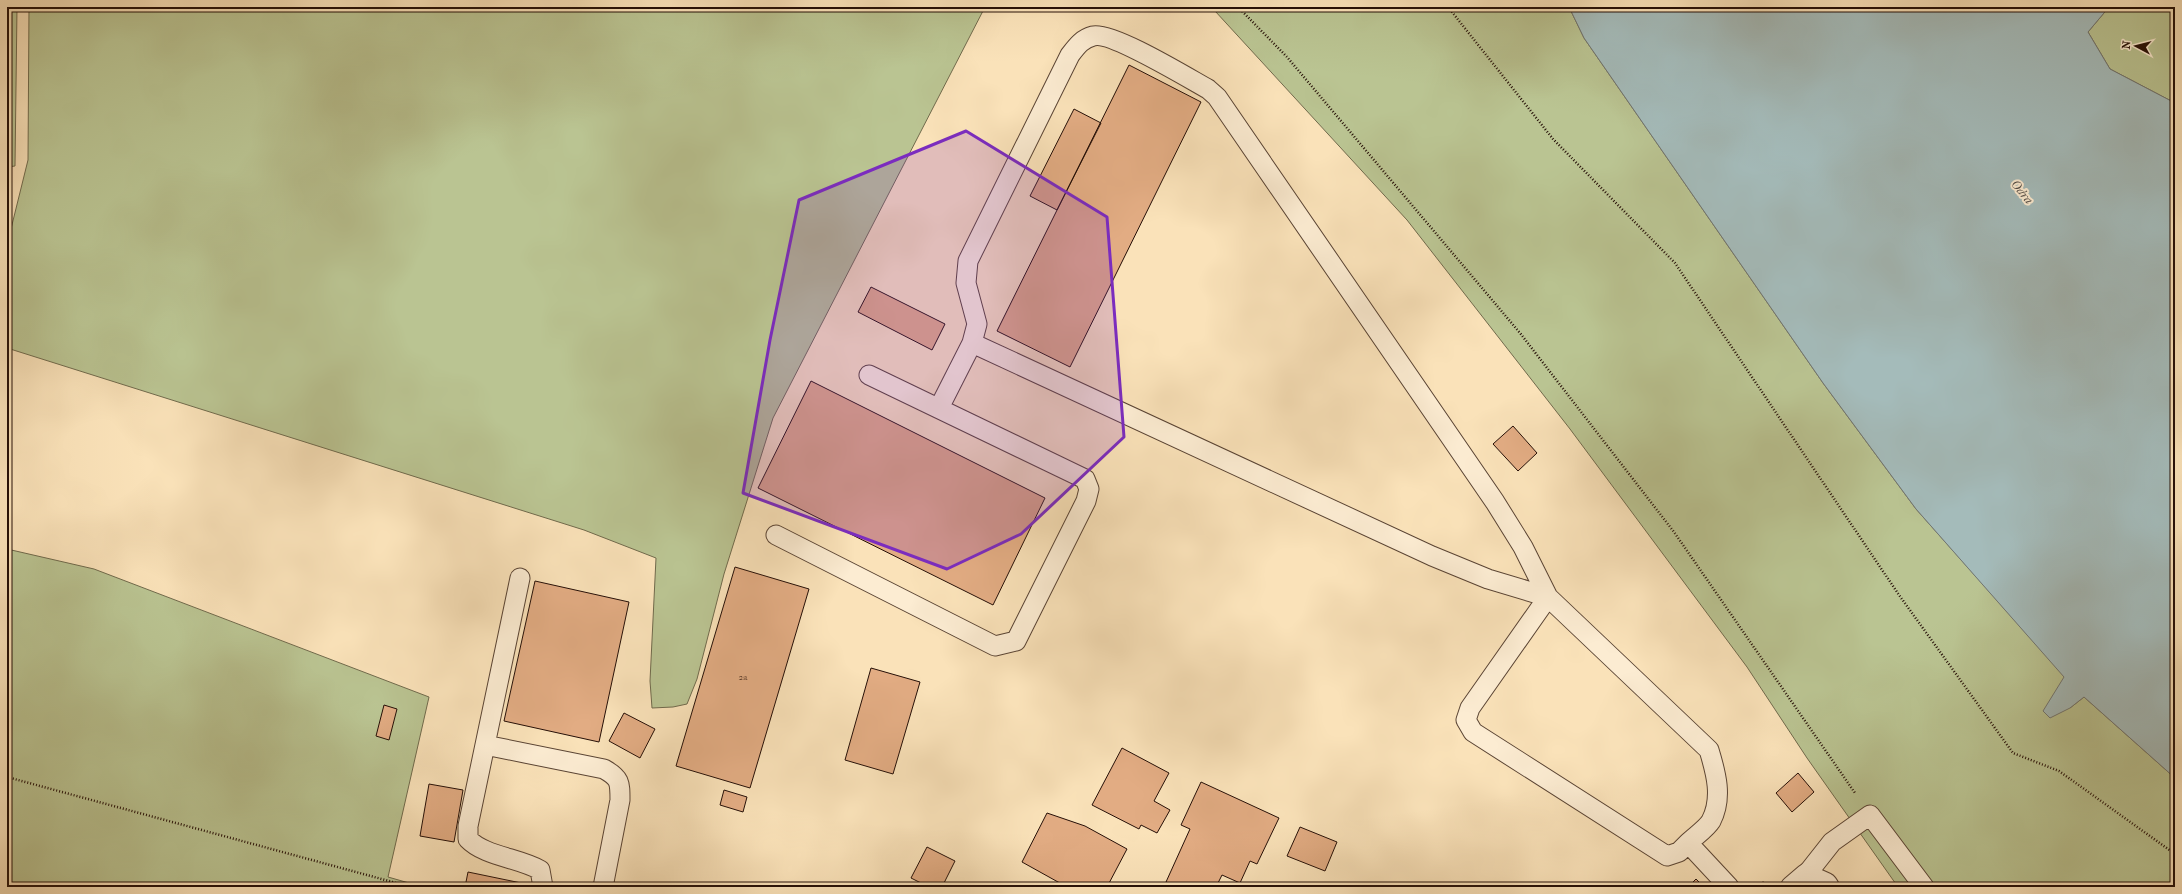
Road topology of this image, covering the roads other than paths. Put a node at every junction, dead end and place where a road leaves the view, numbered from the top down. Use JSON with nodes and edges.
{"nodes":[{"id":1,"x":972,"y":344,"type":"junction"},
{"id":2,"x":868,"y":375,"type":"dead end"},
{"id":3,"x":939,"y":408,"type":"junction"},
{"id":4,"x":776,"y":535,"type":"dead end"},
{"id":5,"x":520,"y":578,"type":"dead end"},
{"id":6,"x":1548,"y":597,"type":"junction"},
{"id":7,"x":485,"y":745,"type":"junction"},
{"id":8,"x":1688,"y":843,"type":"junction"},
{"id":9,"x":1799,"y":881,"type":"edge"},
{"id":10,"x":543,"y":887,"type":"edge"},
{"id":11,"x":603,"y":887,"type":"edge"},
{"id":12,"x":1729,"y":887,"type":"edge"},
{"id":13,"x":1828,"y":887,"type":"edge"},
{"id":14,"x":1924,"y":887,"type":"edge"}],
"edges":[{"from":1,"to":3,"type":"lane"},
{"from":1,"to":6,"type":"lane"},
{"from":1,"to":6,"type":"lane"},
{"from":2,"to":3,"type":"lane"},
{"from":3,"to":4,"type":"lane"},
{"from":5,"to":7,"type":"lane"},
{"from":6,"to":8,"type":"lane"},
{"from":6,"to":8,"type":"lane"},
{"from":7,"to":10,"type":"lane"},
{"from":7,"to":11,"type":"lane"},
{"from":8,"to":12,"type":"lane"},
{"from":9,"to":13,"type":"street"},
{"from":9,"to":14,"type":"lane"}]}
